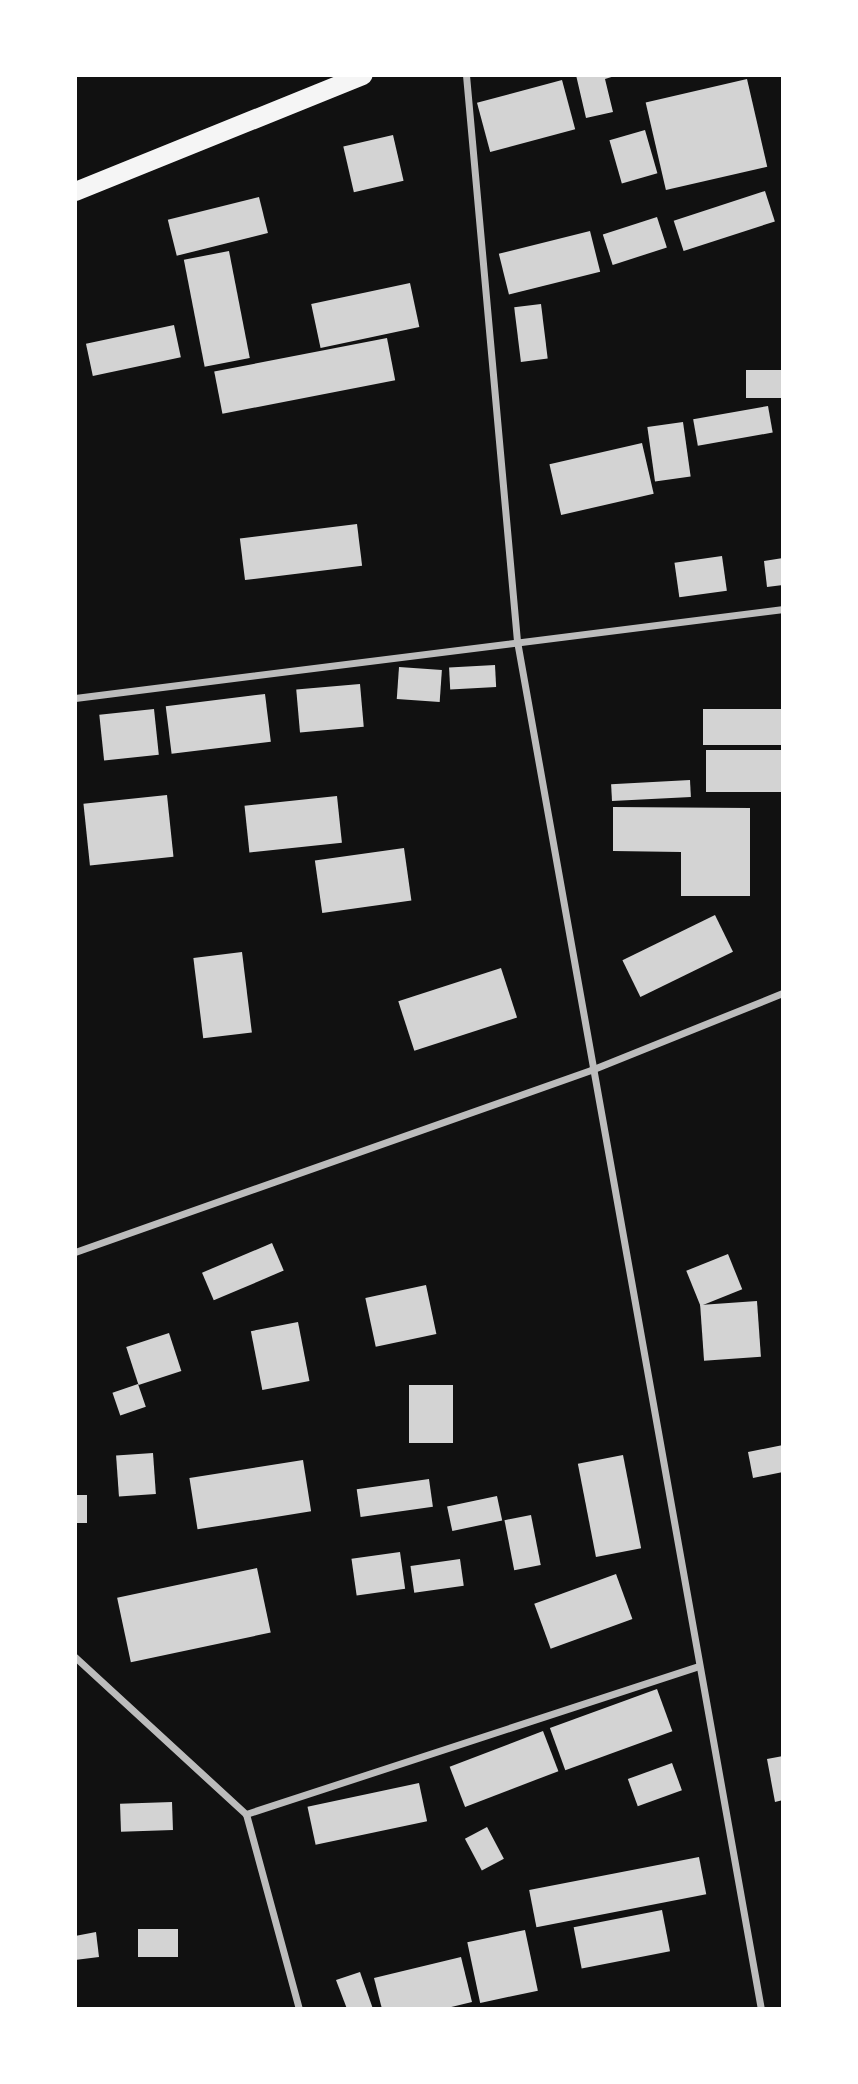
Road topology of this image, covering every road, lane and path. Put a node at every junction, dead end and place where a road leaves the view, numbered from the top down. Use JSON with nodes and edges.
{"nodes":[{"id":1,"x":362,"y":75,"type":"edge"},
{"id":2,"x":466,"y":75,"type":"edge"},
{"id":3,"x":75,"y":191,"type":"edge"},
{"id":4,"x":783,"y":609,"type":"edge"},
{"id":5,"x":517,"y":641,"type":"junction"},
{"id":6,"x":75,"y":698,"type":"edge"},
{"id":7,"x":783,"y":993,"type":"edge"},
{"id":8,"x":591,"y":1070,"type":"junction"},
{"id":9,"x":75,"y":1251,"type":"edge"},
{"id":10,"x":75,"y":1657,"type":"edge"},
{"id":11,"x":698,"y":1666,"type":"junction"},
{"id":12,"x":246,"y":1814,"type":"junction"},
{"id":13,"x":299,"y":2009,"type":"edge"},
{"id":14,"x":761,"y":2009,"type":"edge"}],
"edges":[{"from":1,"to":3,"type":"highway"},
{"from":2,"to":5,"type":"street"},
{"from":4,"to":5,"type":"street"},
{"from":5,"to":6,"type":"street"},
{"from":5,"to":8,"type":"street"},
{"from":7,"to":8,"type":"street"},
{"from":8,"to":9,"type":"street"},
{"from":8,"to":11,"type":"street"},
{"from":10,"to":12,"type":"street"},
{"from":11,"to":12,"type":"street"},
{"from":11,"to":14,"type":"street"},
{"from":12,"to":13,"type":"street"}]}
